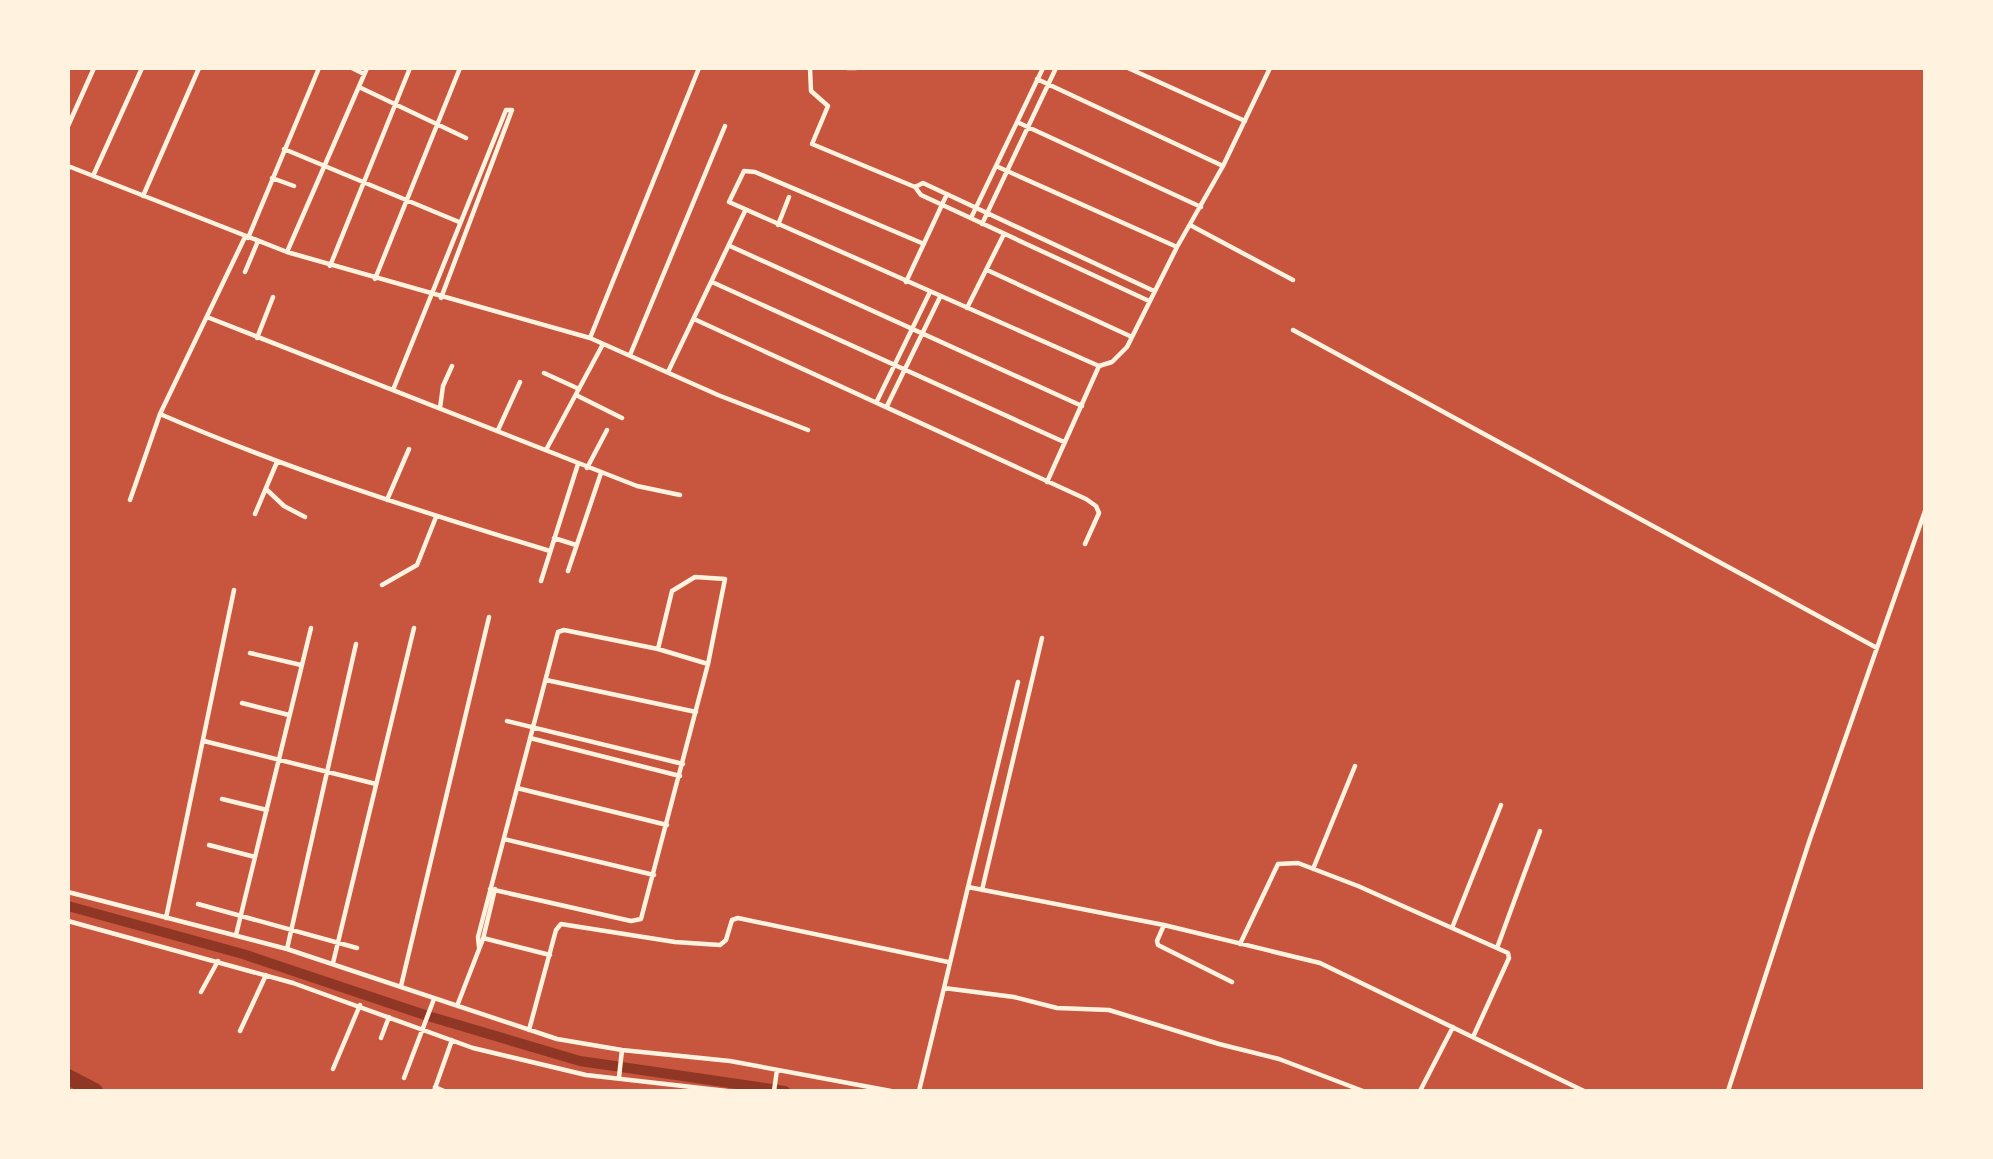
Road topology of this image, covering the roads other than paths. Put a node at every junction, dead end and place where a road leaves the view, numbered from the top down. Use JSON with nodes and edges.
{"nodes":[{"id":1,"x":94,"y":68,"type":"edge"},
{"id":2,"x":142,"y":68,"type":"edge"},
{"id":3,"x":199,"y":68,"type":"edge"},
{"id":4,"x":319,"y":68,"type":"edge"},
{"id":5,"x":352,"y":68,"type":"edge"},
{"id":6,"x":410,"y":68,"type":"edge"},
{"id":7,"x":460,"y":68,"type":"edge"},
{"id":8,"x":699,"y":68,"type":"edge"},
{"id":9,"x":810,"y":68,"type":"edge"},
{"id":10,"x":846,"y":68,"type":"edge"},
{"id":11,"x":856,"y":68,"type":"edge"},
{"id":12,"x":1043,"y":68,"type":"edge"},
{"id":13,"x":1056,"y":68,"type":"edge"},
{"id":14,"x":1128,"y":68,"type":"edge"},
{"id":15,"x":1269,"y":68,"type":"edge"},
{"id":16,"x":366,"y":71,"type":"edge"},
{"id":17,"x":1037,"y":79,"type":"junction"},
{"id":18,"x":1049,"y":84,"type":"junction"},
{"id":19,"x":359,"y":87,"type":"junction"},
{"id":20,"x":395,"y":106,"type":"junction"},
{"id":21,"x":1245,"y":121,"type":"junction"},
{"id":22,"x":1017,"y":122,"type":"junction"},
{"id":23,"x":68,"y":126,"type":"edge"},
{"id":24,"x":437,"y":126,"type":"junction"},
{"id":25,"x":725,"y":126,"type":"dead end"},
{"id":26,"x":1028,"y":128,"type":"junction"},
{"id":27,"x":466,"y":138,"type":"dead end"},
{"id":28,"x":284,"y":149,"type":"junction"},
{"id":29,"x":68,"y":166,"type":"edge"},
{"id":30,"x":324,"y":166,"type":"junction"},
{"id":31,"x":996,"y":166,"type":"junction"},
{"id":32,"x":1223,"y":166,"type":"junction"},
{"id":33,"x":1007,"y":171,"type":"junction"},
{"id":34,"x":93,"y":176,"type":"junction"},
{"id":35,"x":272,"y":177,"type":"junction"},
{"id":36,"x":364,"y":183,"type":"junction"},
{"id":37,"x":294,"y":186,"type":"dead end"},
{"id":38,"x":915,"y":187,"type":"junction"},
{"id":39,"x":947,"y":194,"type":"junction"},
{"id":40,"x":143,"y":196,"type":"junction"},
{"id":41,"x":789,"y":197,"type":"dead end"},
{"id":42,"x":469,"y":199,"type":"junction"},
{"id":43,"x":407,"y":201,"type":"junction"},
{"id":44,"x":478,"y":202,"type":"junction"},
{"id":45,"x":943,"y":205,"type":"junction"},
{"id":46,"x":1201,"y":207,"type":"junction"},
{"id":47,"x":976,"y":208,"type":"junction"},
{"id":48,"x":745,"y":211,"type":"junction"},
{"id":49,"x":987,"y":213,"type":"junction"},
{"id":50,"x":971,"y":218,"type":"junction"},
{"id":51,"x":459,"y":222,"type":"junction"},
{"id":52,"x":982,"y":224,"type":"junction"},
{"id":53,"x":778,"y":225,"type":"junction"},
{"id":54,"x":1190,"y":225,"type":"junction"},
{"id":55,"x":1004,"y":234,"type":"junction"},
{"id":56,"x":246,"y":237,"type":"junction"},
{"id":57,"x":258,"y":241,"type":"junction"},
{"id":58,"x":924,"y":244,"type":"junction"},
{"id":59,"x":730,"y":246,"type":"junction"},
{"id":60,"x":1177,"y":247,"type":"junction"},
{"id":61,"x":287,"y":252,"type":"junction"},
{"id":62,"x":330,"y":266,"type":"junction"},
{"id":63,"x":987,"y":270,"type":"junction"},
{"id":64,"x":245,"y":272,"type":"dead end"},
{"id":65,"x":375,"y":279,"type":"junction"},
{"id":66,"x":1293,"y":279,"type":"dead end"},
{"id":67,"x":712,"y":282,"type":"junction"},
{"id":68,"x":906,"y":282,"type":"junction"},
{"id":69,"x":1154,"y":291,"type":"junction"},
{"id":70,"x":930,"y":292,"type":"junction"},
{"id":71,"x":430,"y":294,"type":"junction"},
{"id":72,"x":940,"y":296,"type":"junction"},
{"id":73,"x":273,"y":297,"type":"dead end"},
{"id":74,"x":441,"y":298,"type":"junction"},
{"id":75,"x":1149,"y":301,"type":"junction"},
{"id":76,"x":967,"y":308,"type":"junction"},
{"id":77,"x":207,"y":317,"type":"junction"},
{"id":78,"x":694,"y":319,"type":"junction"},
{"id":79,"x":912,"y":328,"type":"junction"},
{"id":80,"x":1293,"y":330,"type":"dead end"},
{"id":81,"x":923,"y":332,"type":"junction"},
{"id":82,"x":1132,"y":337,"type":"junction"},
{"id":83,"x":257,"y":338,"type":"junction"},
{"id":84,"x":590,"y":338,"type":"junction"},
{"id":85,"x":603,"y":344,"type":"junction"},
{"id":86,"x":629,"y":355,"type":"junction"},
{"id":87,"x":894,"y":365,"type":"junction"},
{"id":88,"x":452,"y":366,"type":"dead end"},
{"id":89,"x":1099,"y":366,"type":"junction"},
{"id":90,"x":904,"y":370,"type":"junction"},
{"id":91,"x":668,"y":372,"type":"junction"},
{"id":92,"x":544,"y":373,"type":"dead end"},
{"id":93,"x":520,"y":383,"type":"dead end"},
{"id":94,"x":579,"y":389,"type":"junction"},
{"id":95,"x":393,"y":390,"type":"junction"},
{"id":96,"x":576,"y":395,"type":"junction"},
{"id":97,"x":877,"y":401,"type":"junction"},
{"id":98,"x":887,"y":406,"type":"junction"},
{"id":99,"x":1082,"y":406,"type":"junction"},
{"id":100,"x":440,"y":408,"type":"junction"},
{"id":101,"x":160,"y":414,"type":"junction"},
{"id":102,"x":622,"y":418,"type":"dead end"},
{"id":103,"x":808,"y":429,"type":"dead end"},
{"id":104,"x":498,"y":430,"type":"junction"},
{"id":105,"x":607,"y":430,"type":"dead end"},
{"id":106,"x":1064,"y":442,"type":"junction"},
{"id":107,"x":409,"y":449,"type":"dead end"},
{"id":108,"x":546,"y":450,"type":"junction"},
{"id":109,"x":277,"y":462,"type":"junction"},
{"id":110,"x":578,"y":464,"type":"junction"},
{"id":111,"x":587,"y":468,"type":"junction"},
{"id":112,"x":601,"y":473,"type":"junction"},
{"id":113,"x":1047,"y":482,"type":"junction"},
{"id":114,"x":266,"y":489,"type":"junction"},
{"id":115,"x":680,"y":495,"type":"dead end"},
{"id":116,"x":130,"y":500,"type":"dead end"},
{"id":117,"x":387,"y":500,"type":"junction"},
{"id":118,"x":1925,"y":511,"type":"edge"},
{"id":119,"x":255,"y":514,"type":"dead end"},
{"id":120,"x":305,"y":517,"type":"dead end"},
{"id":121,"x":436,"y":517,"type":"junction"},
{"id":122,"x":554,"y":538,"type":"junction"},
{"id":123,"x":1085,"y":544,"type":"dead end"},
{"id":124,"x":576,"y":545,"type":"junction"},
{"id":125,"x":550,"y":551,"type":"junction"},
{"id":126,"x":568,"y":571,"type":"dead end"},
{"id":127,"x":541,"y":581,"type":"dead end"},
{"id":128,"x":382,"y":585,"type":"dead end"},
{"id":129,"x":234,"y":590,"type":"dead end"},
{"id":130,"x":489,"y":617,"type":"dead end"},
{"id":131,"x":311,"y":628,"type":"dead end"},
{"id":132,"x":414,"y":628,"type":"dead end"},
{"id":133,"x":1042,"y":638,"type":"dead end"},
{"id":134,"x":356,"y":644,"type":"dead end"},
{"id":135,"x":1877,"y":648,"type":"junction"},
{"id":136,"x":658,"y":649,"type":"junction"},
{"id":137,"x":250,"y":653,"type":"dead end"},
{"id":138,"x":708,"y":664,"type":"junction"},
{"id":139,"x":301,"y":666,"type":"junction"},
{"id":140,"x":546,"y":680,"type":"junction"},
{"id":141,"x":1018,"y":682,"type":"dead end"},
{"id":142,"x":242,"y":704,"type":"dead end"},
{"id":143,"x":696,"y":712,"type":"junction"},
{"id":144,"x":289,"y":715,"type":"junction"},
{"id":145,"x":507,"y":721,"type":"dead end"},
{"id":146,"x":533,"y":729,"type":"junction"},
{"id":147,"x":530,"y":738,"type":"junction"},
{"id":148,"x":204,"y":741,"type":"junction"},
{"id":149,"x":279,"y":761,"type":"junction"},
{"id":150,"x":683,"y":764,"type":"junction"},
{"id":151,"x":1356,"y":766,"type":"dead end"},
{"id":152,"x":327,"y":772,"type":"junction"},
{"id":153,"x":680,"y":776,"type":"junction"},
{"id":154,"x":376,"y":784,"type":"junction"},
{"id":155,"x":517,"y":788,"type":"junction"},
{"id":156,"x":222,"y":799,"type":"dead end"},
{"id":157,"x":1501,"y":805,"type":"dead end"},
{"id":158,"x":267,"y":810,"type":"junction"},
{"id":159,"x":667,"y":825,"type":"junction"},
{"id":160,"x":1540,"y":831,"type":"dead end"},
{"id":161,"x":505,"y":839,"type":"junction"},
{"id":162,"x":209,"y":845,"type":"dead end"},
{"id":163,"x":255,"y":857,"type":"junction"},
{"id":164,"x":1313,"y":869,"type":"junction"},
{"id":165,"x":654,"y":875,"type":"junction"},
{"id":166,"x":968,"y":887,"type":"junction"},
{"id":167,"x":493,"y":888,"type":"junction"},
{"id":168,"x":982,"y":890,"type":"junction"},
{"id":169,"x":68,"y":892,"type":"edge"},
{"id":170,"x":198,"y":904,"type":"dead end"},
{"id":171,"x":240,"y":916,"type":"junction"},
{"id":172,"x":166,"y":918,"type":"junction"},
{"id":173,"x":68,"y":921,"type":"edge"},
{"id":174,"x":1164,"y":925,"type":"junction"},
{"id":175,"x":1452,"y":928,"type":"junction"},
{"id":176,"x":291,"y":930,"type":"junction"},
{"id":177,"x":236,"y":935,"type":"junction"},
{"id":178,"x":480,"y":938,"type":"junction"},
{"id":179,"x":1241,"y":941,"type":"junction"},
{"id":180,"x":338,"y":942,"type":"junction"},
{"id":181,"x":357,"y":948,"type":"dead end"},
{"id":182,"x":1497,"y":948,"type":"junction"},
{"id":183,"x":287,"y":949,"type":"junction"},
{"id":184,"x":550,"y":955,"type":"junction"},
{"id":185,"x":218,"y":961,"type":"junction"},
{"id":186,"x":948,"y":962,"type":"junction"},
{"id":187,"x":333,"y":963,"type":"junction"},
{"id":188,"x":266,"y":975,"type":"junction"},
{"id":189,"x":1232,"y":982,"type":"dead end"},
{"id":190,"x":401,"y":986,"type":"junction"},
{"id":191,"x":944,"y":988,"type":"junction"},
{"id":192,"x":201,"y":992,"type":"dead end"},
{"id":193,"x":432,"y":998,"type":"junction"},
{"id":194,"x":360,"y":1005,"type":"junction"},
{"id":195,"x":457,"y":1006,"type":"junction"},
{"id":196,"x":389,"y":1017,"type":"junction"},
{"id":197,"x":1453,"y":1027,"type":"junction"},
{"id":198,"x":422,"y":1028,"type":"junction"},
{"id":199,"x":529,"y":1030,"type":"junction"},
{"id":200,"x":240,"y":1031,"type":"dead end"},
{"id":201,"x":1474,"y":1036,"type":"junction"},
{"id":202,"x":382,"y":1038,"type":"dead end"},
{"id":203,"x":452,"y":1040,"type":"junction"},
{"id":204,"x":622,"y":1050,"type":"junction"},
{"id":205,"x":333,"y":1069,"type":"dead end"},
{"id":206,"x":777,"y":1070,"type":"junction"},
{"id":207,"x":619,"y":1075,"type":"junction"},
{"id":208,"x":404,"y":1078,"type":"dead end"},
{"id":209,"x":434,"y":1089,"type":"edge"},
{"id":210,"x":444,"y":1091,"type":"edge"},
{"id":211,"x":727,"y":1091,"type":"edge"},
{"id":212,"x":774,"y":1091,"type":"edge"},
{"id":213,"x":891,"y":1091,"type":"edge"},
{"id":214,"x":919,"y":1091,"type":"edge"},
{"id":215,"x":1363,"y":1091,"type":"edge"},
{"id":216,"x":1420,"y":1091,"type":"edge"},
{"id":217,"x":1584,"y":1091,"type":"edge"},
{"id":218,"x":1728,"y":1091,"type":"edge"}],
"edges":[{"from":1,"to":23,"type":"street"},
{"from":2,"to":34,"type":"street"},
{"from":3,"to":40,"type":"street"},
{"from":4,"to":28,"type":"street"},
{"from":5,"to":16,"type":"street"},
{"from":6,"to":20,"type":"street"},
{"from":7,"to":24,"type":"street"},
{"from":8,"to":84,"type":"street"},
{"from":9,"to":38,"type":"street"},
{"from":10,"to":11,"type":"street"},
{"from":12,"to":17,"type":"street"},
{"from":13,"to":18,"type":"street"},
{"from":14,"to":21,"type":"street"},
{"from":15,"to":21,"type":"street"},
{"from":16,"to":19,"type":"street"},
{"from":17,"to":18,"type":"street"},
{"from":17,"to":22,"type":"street"},
{"from":18,"to":26,"type":"street"},
{"from":18,"to":32,"type":"street"},
{"from":19,"to":20,"type":"street"},
{"from":19,"to":30,"type":"street"},
{"from":20,"to":24,"type":"street"},
{"from":20,"to":36,"type":"street"},
{"from":21,"to":32,"type":"street"},
{"from":22,"to":26,"type":"street"},
{"from":22,"to":31,"type":"street"},
{"from":24,"to":27,"type":"street"},
{"from":24,"to":43,"type":"street"},
{"from":25,"to":86,"type":"street"},
{"from":26,"to":33,"type":"street"},
{"from":26,"to":46,"type":"street"},
{"from":28,"to":30,"type":"street"},
{"from":28,"to":35,"type":"street"},
{"from":29,"to":34,"type":"street"},
{"from":30,"to":36,"type":"street"},
{"from":30,"to":61,"type":"street"},
{"from":31,"to":33,"type":"street"},
{"from":31,"to":47,"type":"street"},
{"from":32,"to":46,"type":"street"},
{"from":33,"to":49,"type":"street"},
{"from":33,"to":60,"type":"street"},
{"from":34,"to":40,"type":"street"},
{"from":35,"to":37,"type":"street"},
{"from":35,"to":56,"type":"street"},
{"from":36,"to":43,"type":"street"},
{"from":36,"to":62,"type":"street"},
{"from":38,"to":39,"type":"street"},
{"from":38,"to":45,"type":"street"},
{"from":39,"to":45,"type":"street"},
{"from":39,"to":47,"type":"street"},
{"from":40,"to":56,"type":"street"},
{"from":41,"to":53,"type":"street"},
{"from":42,"to":44,"type":"street"},
{"from":42,"to":44,"type":"street"},
{"from":42,"to":51,"type":"street"},
{"from":43,"to":51,"type":"street"},
{"from":43,"to":65,"type":"street"},
{"from":44,"to":74,"type":"street"},
{"from":45,"to":50,"type":"street"},
{"from":45,"to":58,"type":"street"},
{"from":46,"to":54,"type":"street"},
{"from":47,"to":49,"type":"street"},
{"from":47,"to":50,"type":"street"},
{"from":48,"to":53,"type":"street"},
{"from":48,"to":58,"type":"street"},
{"from":48,"to":59,"type":"street"},
{"from":49,"to":52,"type":"street"},
{"from":49,"to":69,"type":"street"},
{"from":50,"to":52,"type":"street"},
{"from":51,"to":71,"type":"street"},
{"from":52,"to":55,"type":"street"},
{"from":53,"to":68,"type":"street"},
{"from":54,"to":60,"type":"street"},
{"from":54,"to":66,"type":"street"},
{"from":55,"to":63,"type":"street"},
{"from":55,"to":75,"type":"street"},
{"from":56,"to":57,"type":"street"},
{"from":56,"to":77,"type":"street"},
{"from":57,"to":61,"type":"street"},
{"from":57,"to":64,"type":"street"},
{"from":58,"to":68,"type":"street"},
{"from":59,"to":67,"type":"street"},
{"from":59,"to":79,"type":"street"},
{"from":60,"to":69,"type":"street"},
{"from":61,"to":62,"type":"street"},
{"from":62,"to":65,"type":"street"},
{"from":63,"to":76,"type":"street"},
{"from":63,"to":82,"type":"street"},
{"from":65,"to":71,"type":"street"},
{"from":67,"to":78,"type":"street"},
{"from":67,"to":87,"type":"street"},
{"from":68,"to":70,"type":"street"},
{"from":69,"to":75,"type":"street"},
{"from":70,"to":72,"type":"street"},
{"from":70,"to":79,"type":"street"},
{"from":71,"to":74,"type":"street"},
{"from":71,"to":95,"type":"street"},
{"from":72,"to":76,"type":"street"},
{"from":72,"to":81,"type":"street"},
{"from":73,"to":83,"type":"street"},
{"from":74,"to":84,"type":"street"},
{"from":75,"to":82,"type":"street"},
{"from":76,"to":89,"type":"street"},
{"from":77,"to":83,"type":"street"},
{"from":77,"to":101,"type":"street"},
{"from":78,"to":91,"type":"street"},
{"from":78,"to":97,"type":"street"},
{"from":79,"to":81,"type":"street"},
{"from":79,"to":87,"type":"street"},
{"from":80,"to":135,"type":"street"},
{"from":81,"to":90,"type":"street"},
{"from":81,"to":99,"type":"street"},
{"from":82,"to":89,"type":"street"},
{"from":83,"to":95,"type":"street"},
{"from":84,"to":85,"type":"street"},
{"from":85,"to":86,"type":"street"},
{"from":85,"to":94,"type":"street"},
{"from":86,"to":91,"type":"street"},
{"from":87,"to":90,"type":"street"},
{"from":87,"to":97,"type":"street"},
{"from":88,"to":100,"type":"street"},
{"from":89,"to":99,"type":"street"},
{"from":90,"to":98,"type":"street"},
{"from":90,"to":106,"type":"street"},
{"from":91,"to":103,"type":"street"},
{"from":92,"to":94,"type":"street"},
{"from":93,"to":104,"type":"street"},
{"from":94,"to":96,"type":"street"},
{"from":95,"to":100,"type":"street"},
{"from":96,"to":102,"type":"street"},
{"from":96,"to":108,"type":"street"},
{"from":97,"to":98,"type":"street"},
{"from":98,"to":113,"type":"street"},
{"from":99,"to":106,"type":"street"},
{"from":100,"to":104,"type":"street"},
{"from":101,"to":109,"type":"street"},
{"from":101,"to":116,"type":"street"},
{"from":104,"to":108,"type":"street"},
{"from":105,"to":111,"type":"street"},
{"from":106,"to":113,"type":"street"},
{"from":107,"to":117,"type":"street"},
{"from":108,"to":110,"type":"street"},
{"from":109,"to":114,"type":"street"},
{"from":109,"to":117,"type":"street"},
{"from":110,"to":111,"type":"street"},
{"from":110,"to":122,"type":"street"},
{"from":111,"to":112,"type":"street"},
{"from":112,"to":115,"type":"street"},
{"from":112,"to":124,"type":"street"},
{"from":113,"to":123,"type":"street"},
{"from":114,"to":119,"type":"street"},
{"from":114,"to":120,"type":"street"},
{"from":117,"to":121,"type":"street"},
{"from":118,"to":135,"type":"street"},
{"from":121,"to":125,"type":"street"},
{"from":121,"to":128,"type":"street"},
{"from":122,"to":124,"type":"street"},
{"from":122,"to":125,"type":"street"},
{"from":124,"to":126,"type":"street"},
{"from":125,"to":127,"type":"street"},
{"from":129,"to":148,"type":"street"},
{"from":130,"to":190,"type":"street"},
{"from":131,"to":139,"type":"street"},
{"from":132,"to":154,"type":"street"},
{"from":133,"to":168,"type":"street"},
{"from":134,"to":152,"type":"street"},
{"from":135,"to":218,"type":"street"},
{"from":136,"to":138,"type":"street"},
{"from":136,"to":138,"type":"street"},
{"from":136,"to":140,"type":"street"},
{"from":137,"to":139,"type":"street"},
{"from":138,"to":143,"type":"street"},
{"from":139,"to":144,"type":"street"},
{"from":140,"to":143,"type":"street"},
{"from":140,"to":146,"type":"street"},
{"from":141,"to":166,"type":"street"},
{"from":142,"to":144,"type":"street"},
{"from":143,"to":150,"type":"street"},
{"from":144,"to":149,"type":"street"},
{"from":145,"to":146,"type":"street"},
{"from":146,"to":147,"type":"street"},
{"from":146,"to":150,"type":"street"},
{"from":147,"to":153,"type":"street"},
{"from":147,"to":155,"type":"street"},
{"from":148,"to":149,"type":"street"},
{"from":148,"to":172,"type":"street"},
{"from":149,"to":152,"type":"street"},
{"from":149,"to":158,"type":"street"},
{"from":150,"to":153,"type":"street"},
{"from":151,"to":164,"type":"street"},
{"from":152,"to":154,"type":"street"},
{"from":152,"to":176,"type":"street"},
{"from":153,"to":159,"type":"street"},
{"from":154,"to":180,"type":"street"},
{"from":155,"to":159,"type":"street"},
{"from":155,"to":161,"type":"street"},
{"from":156,"to":158,"type":"street"},
{"from":157,"to":175,"type":"street"},
{"from":158,"to":163,"type":"street"},
{"from":159,"to":165,"type":"street"},
{"from":160,"to":182,"type":"street"},
{"from":161,"to":165,"type":"street"},
{"from":161,"to":167,"type":"street"},
{"from":162,"to":163,"type":"street"},
{"from":163,"to":171,"type":"street"},
{"from":164,"to":175,"type":"street"},
{"from":164,"to":179,"type":"street"},
{"from":165,"to":167,"type":"street"},
{"from":166,"to":168,"type":"street"},
{"from":166,"to":186,"type":"street"},
{"from":167,"to":178,"type":"street"},
{"from":168,"to":174,"type":"street"},
{"from":169,"to":172,"type":"street"},
{"from":170,"to":171,"type":"street"},
{"from":171,"to":176,"type":"street"},
{"from":171,"to":177,"type":"street"},
{"from":172,"to":177,"type":"street"},
{"from":173,"to":185,"type":"street"},
{"from":174,"to":179,"type":"street"},
{"from":174,"to":189,"type":"street"},
{"from":175,"to":182,"type":"street"},
{"from":176,"to":180,"type":"street"},
{"from":176,"to":183,"type":"street"},
{"from":177,"to":183,"type":"street"},
{"from":178,"to":184,"type":"street"},
{"from":178,"to":195,"type":"street"},
{"from":179,"to":197,"type":"street"},
{"from":180,"to":181,"type":"street"},
{"from":180,"to":187,"type":"street"},
{"from":182,"to":201,"type":"street"},
{"from":183,"to":187,"type":"street"},
{"from":184,"to":186,"type":"street"},
{"from":184,"to":199,"type":"street"},
{"from":185,"to":188,"type":"street"},
{"from":185,"to":192,"type":"street"},
{"from":186,"to":191,"type":"street"},
{"from":187,"to":190,"type":"street"},
{"from":188,"to":194,"type":"street"},
{"from":188,"to":200,"type":"street"},
{"from":190,"to":193,"type":"street"},
{"from":191,"to":214,"type":"street"},
{"from":191,"to":215,"type":"street"},
{"from":193,"to":195,"type":"street"},
{"from":193,"to":198,"type":"street"},
{"from":194,"to":196,"type":"street"},
{"from":194,"to":205,"type":"street"},
{"from":195,"to":199,"type":"street"},
{"from":196,"to":198,"type":"street"},
{"from":196,"to":202,"type":"street"},
{"from":197,"to":201,"type":"street"},
{"from":197,"to":216,"type":"street"},
{"from":198,"to":203,"type":"street"},
{"from":198,"to":208,"type":"street"},
{"from":199,"to":204,"type":"street"},
{"from":201,"to":217,"type":"street"},
{"from":203,"to":207,"type":"street"},
{"from":203,"to":209,"type":"street"},
{"from":204,"to":206,"type":"street"},
{"from":204,"to":207,"type":"street"},
{"from":206,"to":212,"type":"street"},
{"from":206,"to":213,"type":"street"},
{"from":207,"to":211,"type":"street"},
{"from":209,"to":210,"type":"street"}]}
